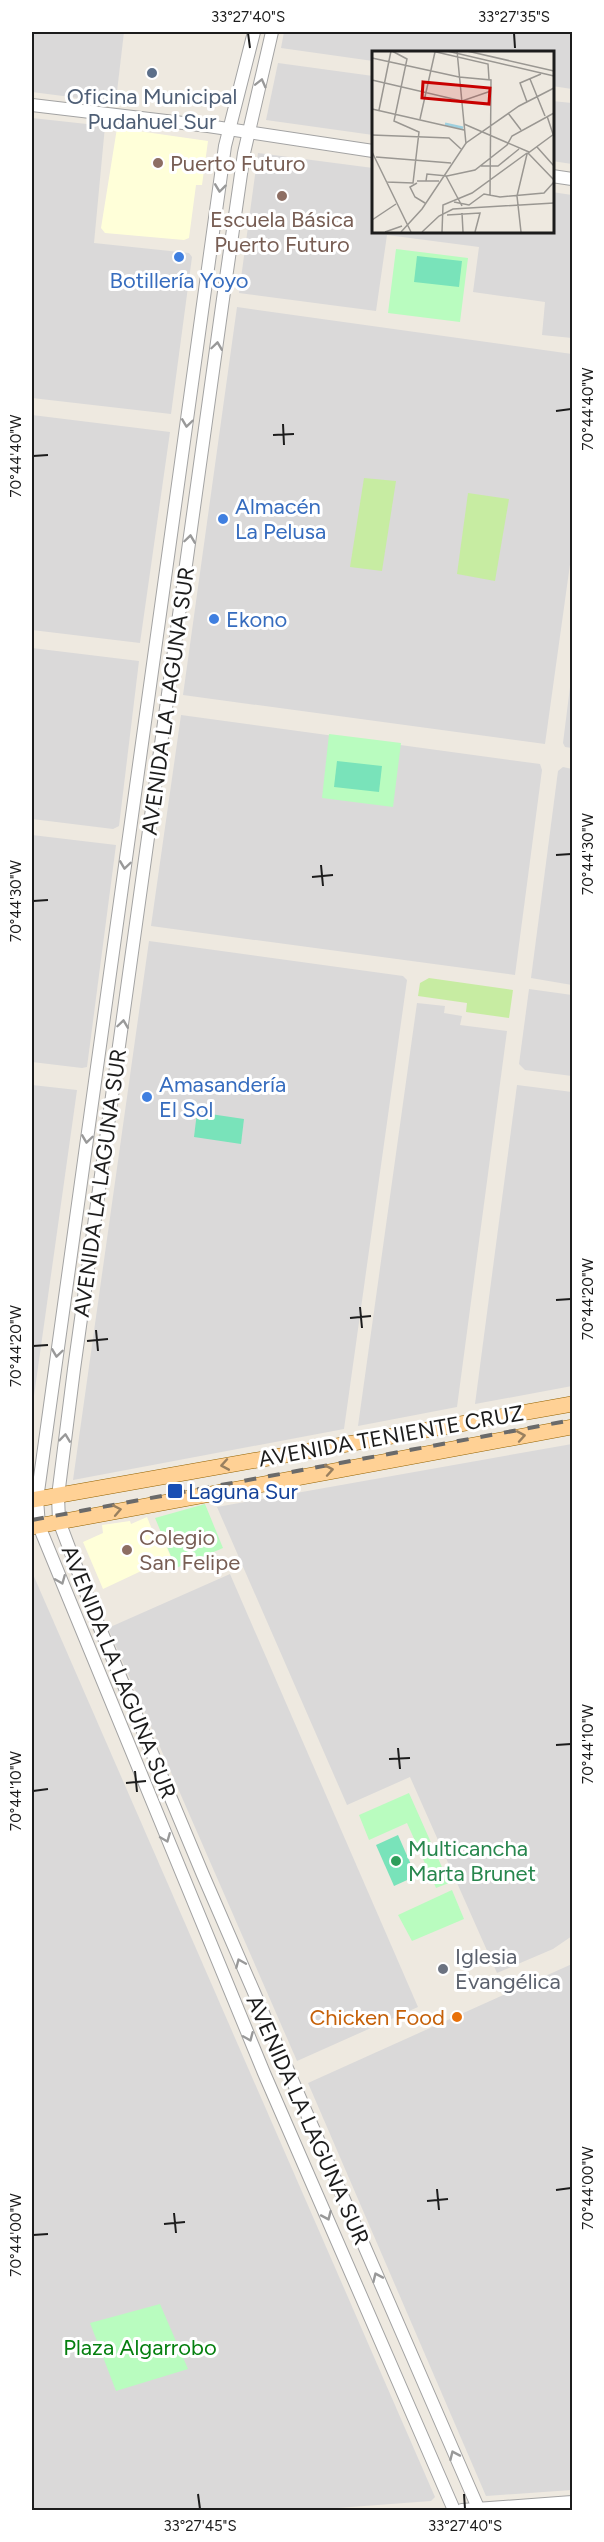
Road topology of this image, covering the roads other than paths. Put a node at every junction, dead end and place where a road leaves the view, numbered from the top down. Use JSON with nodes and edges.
{"nodes":[{"id":1,"x":254,"y":32,"type":"edge"},
{"id":2,"x":272,"y":32,"type":"edge"},
{"id":3,"x":32,"y":105,"type":"edge"},
{"id":4,"x":228,"y":130,"type":"junction"},
{"id":5,"x":248,"y":134,"type":"junction"},
{"id":6,"x":372,"y":151,"type":"edge"},
{"id":7,"x":553,"y":176,"type":"edge"},
{"id":8,"x":573,"y":179,"type":"edge"},
{"id":9,"x":81,"y":1179,"type":"junction"},
{"id":10,"x":100,"y":1186,"type":"junction"},
{"id":11,"x":573,"y":1404,"type":"edge"},
{"id":12,"x":573,"y":1427,"type":"edge"},
{"id":13,"x":57,"y":1496,"type":"junction"},
{"id":14,"x":34,"y":1500,"type":"edge"},
{"id":15,"x":59,"y":1521,"type":"junction"},
{"id":16,"x":35,"y":1526,"type":"edge"},
{"id":17,"x":573,"y":2502,"type":"edge"},
{"id":18,"x":479,"y":2510,"type":"edge"},
{"id":19,"x":454,"y":2511,"type":"edge"},
{"id":20,"x":462,"y":2511,"type":"edge"}],
"edges":[{"from":1,"to":4,"type":"street","name":"AVENIDA LA LAGUNA SUR"},
{"from":5,"to":2,"type":"street","name":"AVENIDA LA LAGUNA SUR","one_way":true},
{"from":3,"to":4,"type":"street"},
{"from":4,"to":5,"type":"street"},
{"from":4,"to":9,"type":"street","name":"AVENIDA LA LAGUNA SUR","one_way":true},
{"from":5,"to":6,"type":"street"},
{"from":10,"to":5,"type":"street","name":"AVENIDA LA LAGUNA SUR","one_way":true},
{"from":7,"to":8,"type":"street"},
{"from":9,"to":10,"type":"street"},
{"from":9,"to":14,"type":"street","name":"AVENIDA LA LAGUNA SUR","one_way":true},
{"from":13,"to":10,"type":"street","name":"AVENIDA LA LAGUNA SUR","one_way":true},
{"from":11,"to":13,"type":"main road","name":"AVENIDA TENIENTE CRUZ","one_way":true},
{"from":15,"to":12,"type":"main road","name":"AVENIDA TENIENTE CRUZ","one_way":true},
{"from":13,"to":14,"type":"main road","name":"AVENIDA TENIENTE CRUZ"},
{"from":13,"to":15,"type":"street","name":"AVENIDA LA LAGUNA SUR"},
{"from":14,"to":16,"type":"street","name":"AVENIDA LA LAGUNA SUR"},
{"from":15,"to":16,"type":"main road","name":"AVENIDA TENIENTE CRUZ"},
{"from":18,"to":15,"type":"street","name":"AVENIDA LA LAGUNA SUR","one_way":true},
{"from":16,"to":19,"type":"street","name":"AVENIDA LA LAGUNA SUR","one_way":true},
{"from":17,"to":18,"type":"street"},
{"from":18,"to":20,"type":"street"}]}
